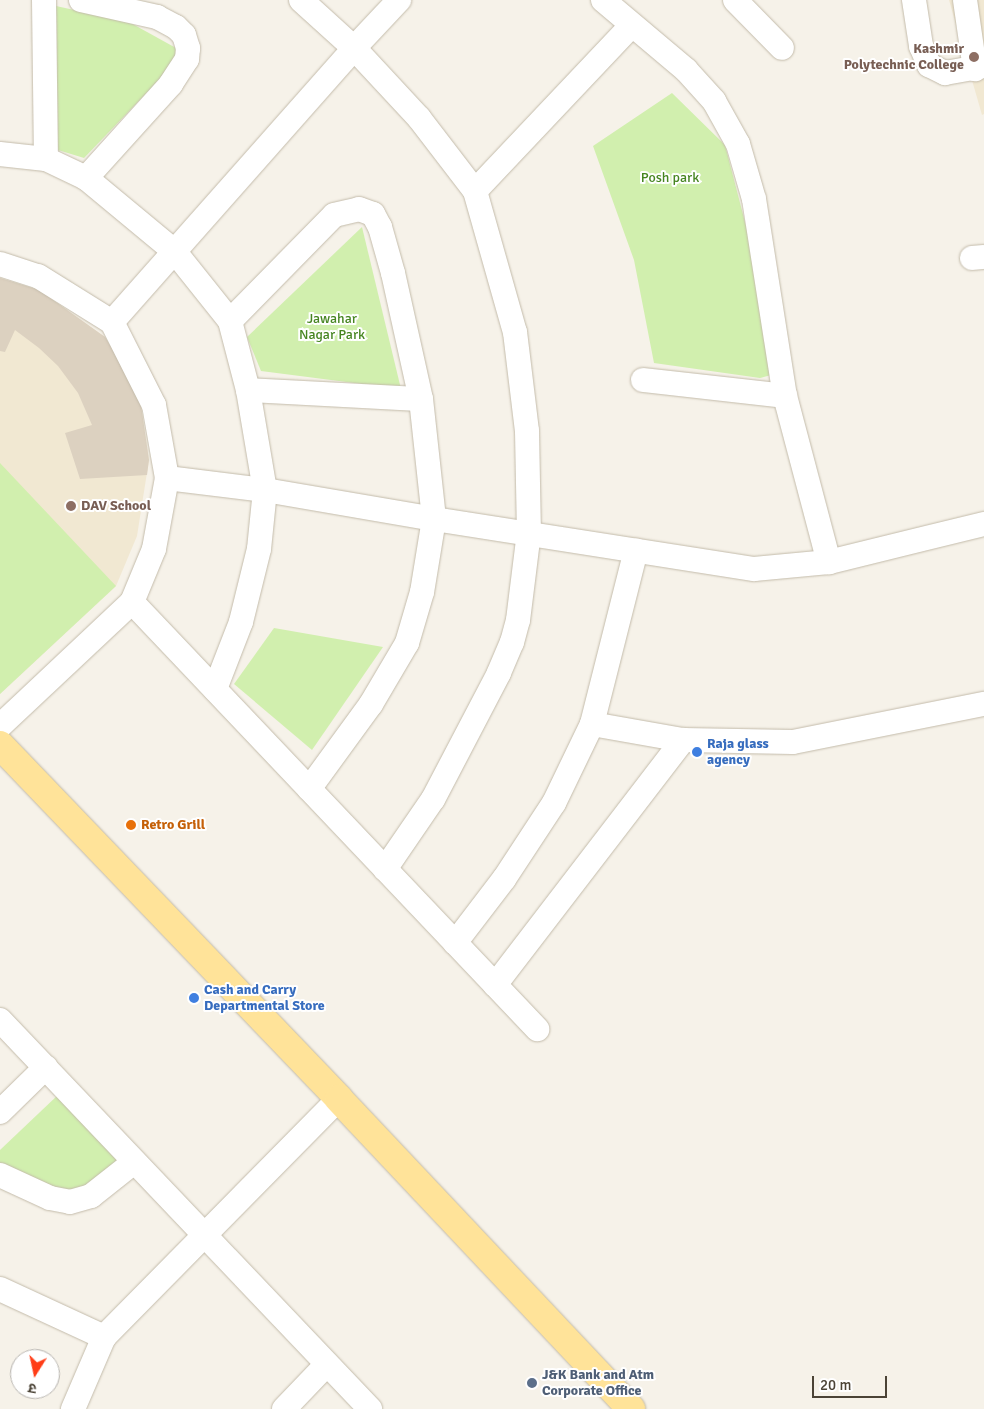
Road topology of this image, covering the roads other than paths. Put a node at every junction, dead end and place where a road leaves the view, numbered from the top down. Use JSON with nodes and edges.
{"nodes":[{"id":1,"x":44,"y":0,"type":"edge"},
{"id":2,"x":81,"y":0,"type":"edge"},
{"id":3,"x":301,"y":0,"type":"edge"},
{"id":4,"x":400,"y":0,"type":"edge"},
{"id":5,"x":603,"y":0,"type":"edge"},
{"id":6,"x":735,"y":0,"type":"edge"},
{"id":7,"x":914,"y":0,"type":"edge"},
{"id":8,"x":965,"y":0,"type":"edge"},
{"id":9,"x":631,"y":26,"type":"junction"},
{"id":10,"x":354,"y":48,"type":"junction"},
{"id":11,"x":782,"y":48,"type":"dead end"},
{"id":12,"x":980,"y":68,"type":"edge"},
{"id":13,"x":0,"y":154,"type":"edge"},
{"id":14,"x":46,"y":159,"type":"junction"},
{"id":15,"x":86,"y":178,"type":"junction"},
{"id":16,"x":475,"y":191,"type":"junction"},
{"id":17,"x":175,"y":252,"type":"junction"},
{"id":18,"x":0,"y":264,"type":"edge"},
{"id":19,"x":230,"y":321,"type":"junction"},
{"id":20,"x":112,"y":322,"type":"junction"},
{"id":21,"x":643,"y":380,"type":"dead end"},
{"id":22,"x":248,"y":390,"type":"junction"},
{"id":23,"x":785,"y":396,"type":"junction"},
{"id":24,"x":421,"y":399,"type":"junction"},
{"id":25,"x":168,"y":478,"type":"junction"},
{"id":26,"x":265,"y":490,"type":"junction"},
{"id":27,"x":434,"y":519,"type":"junction"},
{"id":28,"x":984,"y":524,"type":"edge"},
{"id":29,"x":530,"y":532,"type":"junction"},
{"id":30,"x":636,"y":550,"type":"junction"},
{"id":31,"x":829,"y":562,"type":"junction"},
{"id":32,"x":132,"y":602,"type":"junction"},
{"id":33,"x":215,"y":689,"type":"junction"},
{"id":34,"x":984,"y":704,"type":"edge"},
{"id":35,"x":592,"y":724,"type":"junction"},
{"id":36,"x":0,"y":726,"type":"edge"},
{"id":37,"x":683,"y":740,"type":"junction"},
{"id":38,"x":0,"y":745,"type":"edge"},
{"id":39,"x":309,"y":789,"type":"junction"},
{"id":40,"x":386,"y":869,"type":"junction"},
{"id":41,"x":455,"y":943,"type":"junction"},
{"id":42,"x":495,"y":985,"type":"junction"},
{"id":43,"x":0,"y":1020,"type":"edge"},
{"id":44,"x":537,"y":1029,"type":"dead end"},
{"id":45,"x":46,"y":1068,"type":"junction"},
{"id":46,"x":339,"y":1099,"type":"junction"},
{"id":47,"x":0,"y":1112,"type":"edge"},
{"id":48,"x":134,"y":1162,"type":"junction"},
{"id":49,"x":0,"y":1175,"type":"edge"},
{"id":50,"x":204,"y":1235,"type":"junction"},
{"id":51,"x":0,"y":1290,"type":"edge"},
{"id":52,"x":104,"y":1337,"type":"junction"},
{"id":53,"x":327,"y":1364,"type":"junction"},
{"id":54,"x":73,"y":1409,"type":"edge"},
{"id":55,"x":284,"y":1409,"type":"edge"},
{"id":56,"x":370,"y":1409,"type":"edge"},
{"id":57,"x":631,"y":1409,"type":"edge"}],
"edges":[{"from":1,"to":14,"type":"street"},
{"from":2,"to":15,"type":"street"},
{"from":3,"to":10,"type":"street"},
{"from":4,"to":10,"type":"street"},
{"from":5,"to":9,"type":"street"},
{"from":6,"to":11,"type":"street"},
{"from":7,"to":12,"type":"street"},
{"from":8,"to":12,"type":"street"},
{"from":9,"to":16,"type":"street"},
{"from":9,"to":23,"type":"street"},
{"from":10,"to":16,"type":"street"},
{"from":10,"to":17,"type":"street"},
{"from":13,"to":14,"type":"street"},
{"from":14,"to":15,"type":"street"},
{"from":15,"to":17,"type":"street"},
{"from":16,"to":29,"type":"street"},
{"from":17,"to":19,"type":"street"},
{"from":17,"to":20,"type":"street"},
{"from":18,"to":20,"type":"street"},
{"from":19,"to":22,"type":"street"},
{"from":19,"to":24,"type":"street"},
{"from":20,"to":25,"type":"street"},
{"from":21,"to":23,"type":"street"},
{"from":22,"to":24,"type":"street"},
{"from":22,"to":26,"type":"street"},
{"from":23,"to":31,"type":"street"},
{"from":24,"to":27,"type":"street"},
{"from":25,"to":26,"type":"street"},
{"from":25,"to":32,"type":"street"},
{"from":26,"to":27,"type":"street"},
{"from":26,"to":33,"type":"street"},
{"from":27,"to":29,"type":"street"},
{"from":27,"to":39,"type":"street"},
{"from":28,"to":31,"type":"street"},
{"from":29,"to":30,"type":"street"},
{"from":29,"to":40,"type":"street"},
{"from":30,"to":31,"type":"street"},
{"from":30,"to":35,"type":"street"},
{"from":32,"to":33,"type":"street"},
{"from":32,"to":36,"type":"street"},
{"from":33,"to":39,"type":"street"},
{"from":34,"to":37,"type":"street"},
{"from":35,"to":37,"type":"street"},
{"from":35,"to":41,"type":"street"},
{"from":37,"to":42,"type":"street"},
{"from":38,"to":46,"type":"main road"},
{"from":39,"to":40,"type":"street"},
{"from":40,"to":41,"type":"street"},
{"from":41,"to":42,"type":"street"},
{"from":42,"to":44,"type":"street"},
{"from":43,"to":45,"type":"street"},
{"from":45,"to":47,"type":"street"},
{"from":45,"to":48,"type":"street"},
{"from":46,"to":50,"type":"street"},
{"from":46,"to":57,"type":"main road"},
{"from":48,"to":49,"type":"street"},
{"from":48,"to":50,"type":"street"},
{"from":50,"to":52,"type":"street"},
{"from":50,"to":53,"type":"street"},
{"from":51,"to":52,"type":"street"},
{"from":52,"to":54,"type":"street"},
{"from":53,"to":55,"type":"street"},
{"from":53,"to":56,"type":"street"}]}
